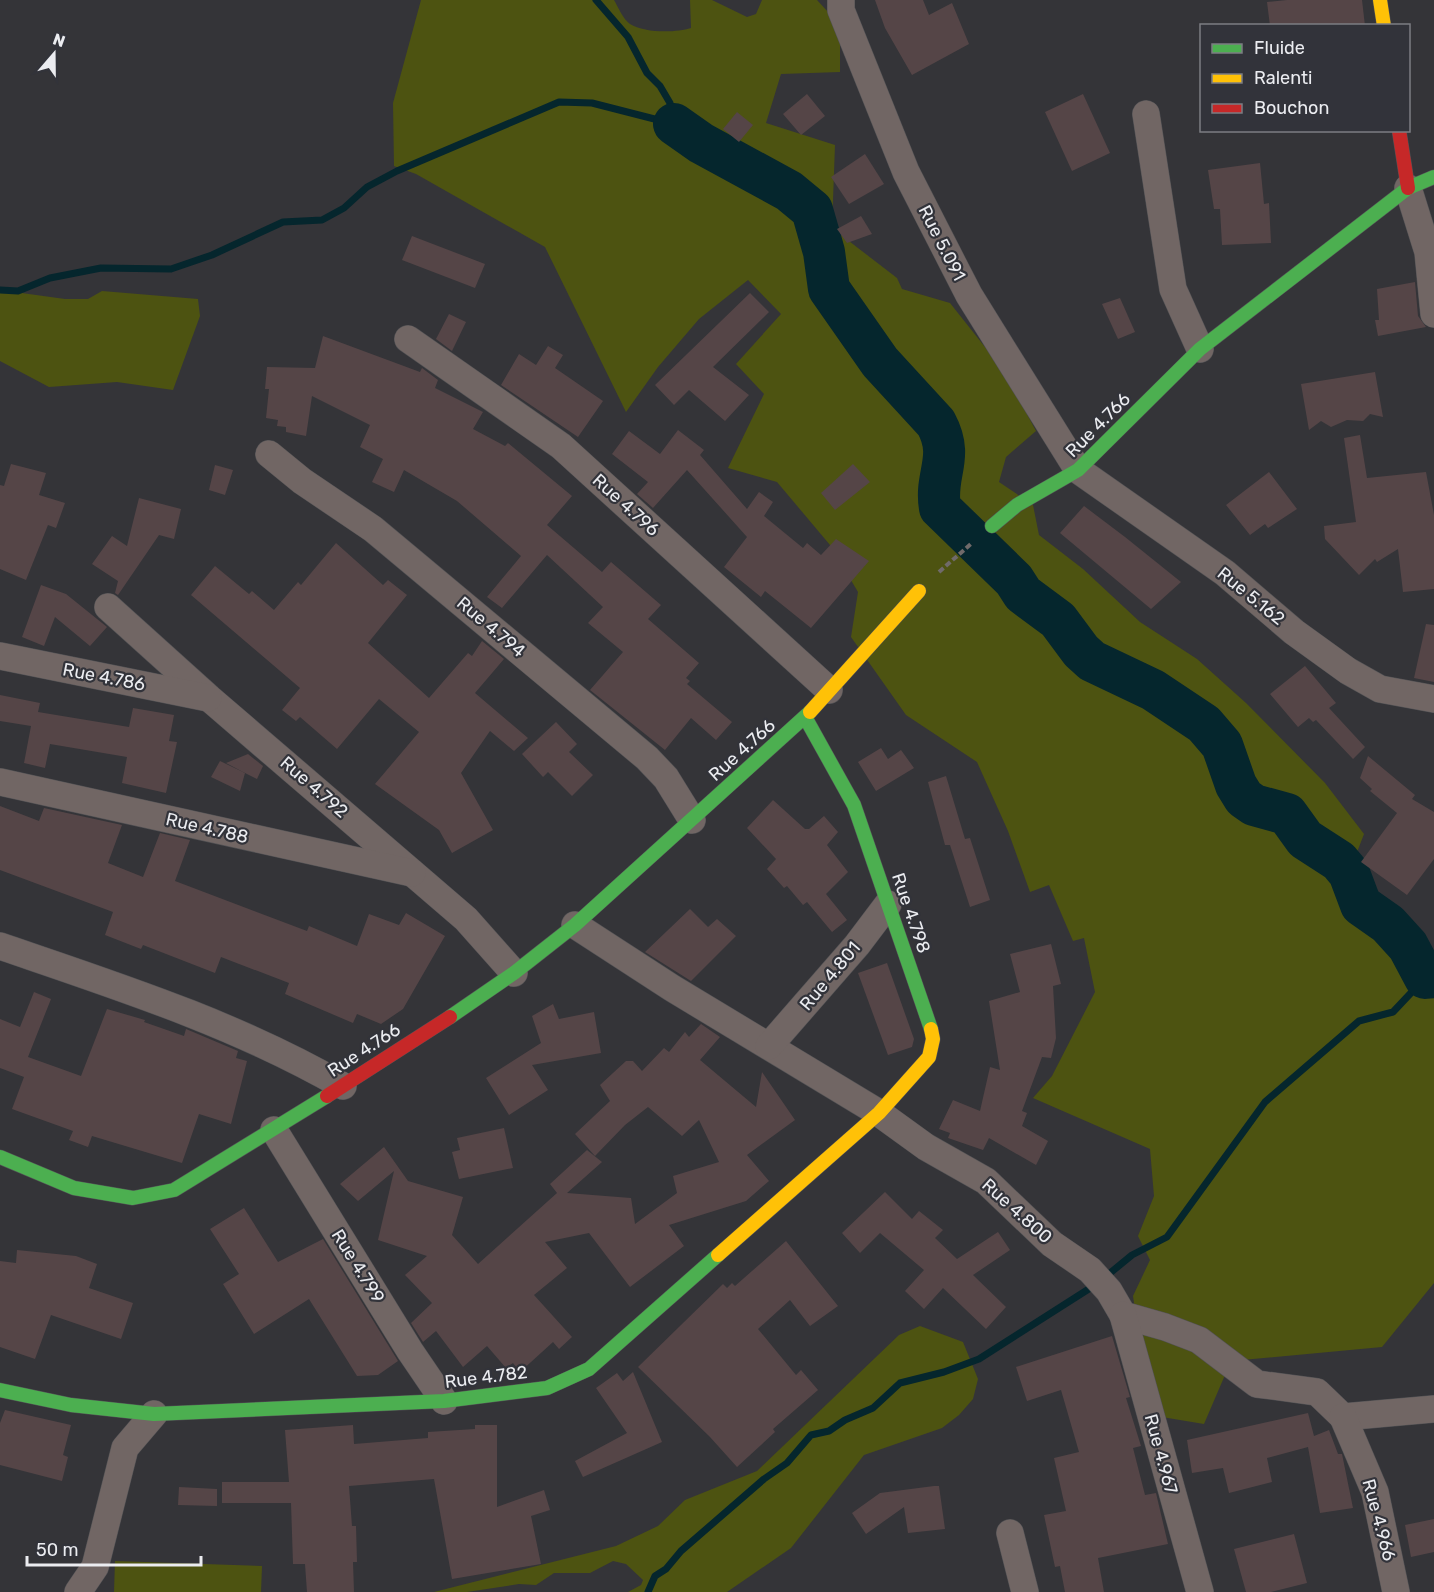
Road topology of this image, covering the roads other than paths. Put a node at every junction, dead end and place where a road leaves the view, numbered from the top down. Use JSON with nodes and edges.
{"nodes":[{"id":1,"x":841,"y":0,"type":"edge"},
{"id":2,"x":1380,"y":0,"type":"edge"},
{"id":3,"x":1384,"y":24,"type":"edge"},
{"id":4,"x":1146,"y":114,"type":"dead end"},
{"id":5,"x":1399,"y":132,"type":"edge"},
{"id":6,"x":1434,"y":177,"type":"edge"},
{"id":7,"x":1408,"y":188,"type":"junction"},
{"id":8,"x":1434,"y":314,"type":"edge"},
{"id":9,"x":408,"y":339,"type":"dead end"},
{"id":10,"x":1200,"y":349,"type":"junction"},
{"id":11,"x":269,"y":454,"type":"dead end"},
{"id":12,"x":1077,"y":470,"type":"junction"},
{"id":13,"x":992,"y":526,"type":"road end"},
{"id":14,"x":919,"y":591,"type":"road end"},
{"id":15,"x":108,"y":607,"type":"dead end"},
{"id":16,"x":0,"y":656,"type":"edge"},
{"id":17,"x":829,"y":690,"type":"junction"},
{"id":18,"x":209,"y":698,"type":"junction"},
{"id":19,"x":1434,"y":699,"type":"edge"},
{"id":20,"x":805,"y":717,"type":"junction"},
{"id":21,"x":0,"y":782,"type":"edge"},
{"id":22,"x":692,"y":820,"type":"junction"},
{"id":23,"x":414,"y":873,"type":"junction"},
{"id":24,"x":888,"y":904,"type":"junction"},
{"id":25,"x":575,"y":925,"type":"junction"},
{"id":26,"x":0,"y":946,"type":"edge"},
{"id":27,"x":514,"y":973,"type":"junction"},
{"id":28,"x":769,"y":1046,"type":"junction"},
{"id":29,"x":343,"y":1086,"type":"junction"},
{"id":30,"x":879,"y":1113,"type":"junction"},
{"id":31,"x":274,"y":1130,"type":"junction"},
{"id":32,"x":0,"y":1157,"type":"edge"},
{"id":33,"x":1123,"y":1315,"type":"junction"},
{"id":34,"x":0,"y":1390,"type":"edge"},
{"id":35,"x":444,"y":1401,"type":"junction"},
{"id":36,"x":1434,"y":1409,"type":"edge"},
{"id":37,"x":154,"y":1414,"type":"junction"},
{"id":38,"x":1343,"y":1417,"type":"junction"},
{"id":39,"x":1010,"y":1533,"type":"dead end"},
{"id":40,"x":78,"y":1592,"type":"edge"},
{"id":41,"x":1025,"y":1592,"type":"edge"},
{"id":42,"x":1200,"y":1592,"type":"edge"},
{"id":43,"x":1396,"y":1592,"type":"edge"}],
"edges":[{"from":1,"to":12,"type":"street","name":"Rue 5.091"},
{"from":2,"to":3,"type":"street"},
{"from":4,"to":10,"type":"street"},
{"from":5,"to":7,"type":"street"},
{"from":6,"to":7,"type":"street","name":"Rue 4.766"},
{"from":7,"to":8,"type":"street"},
{"from":7,"to":10,"type":"street","name":"Rue 4.766"},
{"from":9,"to":17,"type":"street","name":"Rue 4.796"},
{"from":10,"to":12,"type":"street","name":"Rue 4.766"},
{"from":11,"to":22,"type":"street","name":"Rue 4.794"},
{"from":12,"to":13,"type":"street","name":"Rue 4.766"},
{"from":12,"to":19,"type":"street","name":"Rue 5.162"},
{"from":14,"to":17,"type":"street","name":"Rue 4.766"},
{"from":15,"to":18,"type":"street","name":"Rue 4.792"},
{"from":16,"to":18,"type":"street","name":"Rue 4.786"},
{"from":17,"to":20,"type":"street","name":"Rue 4.766"},
{"from":18,"to":23,"type":"street","name":"Rue 4.792"},
{"from":20,"to":22,"type":"street","name":"Rue 4.766"},
{"from":20,"to":24,"type":"street","name":"Rue 4.798"},
{"from":21,"to":23,"type":"street","name":"Rue 4.788"},
{"from":22,"to":25,"type":"street","name":"Rue 4.766"},
{"from":23,"to":27,"type":"street","name":"Rue 4.792"},
{"from":24,"to":28,"type":"street","name":"Rue 4.801"},
{"from":24,"to":30,"type":"street","name":"Rue 4.798"},
{"from":25,"to":27,"type":"street","name":"Rue 4.766"},
{"from":25,"to":28,"type":"street","name":"Rue 4.800"},
{"from":26,"to":29,"type":"street"},
{"from":27,"to":29,"type":"street","name":"Rue 4.766"},
{"from":28,"to":30,"type":"street","name":"Rue 4.800"},
{"from":29,"to":31,"type":"street","name":"Rue 4.766"},
{"from":30,"to":33,"type":"street","name":"Rue 4.800"},
{"from":30,"to":35,"type":"street","name":"Rue 4.782"},
{"from":31,"to":32,"type":"street","name":"Rue 4.766"},
{"from":31,"to":35,"type":"street","name":"Rue 4.799"},
{"from":33,"to":38,"type":"street"},
{"from":33,"to":42,"type":"street","name":"Rue 4.967"},
{"from":34,"to":37,"type":"street","name":"Rue 4.782"},
{"from":35,"to":37,"type":"street","name":"Rue 4.782"},
{"from":36,"to":38,"type":"street"},
{"from":37,"to":40,"type":"street"},
{"from":38,"to":43,"type":"street","name":"Rue 4.966"},
{"from":39,"to":41,"type":"street"}]}
